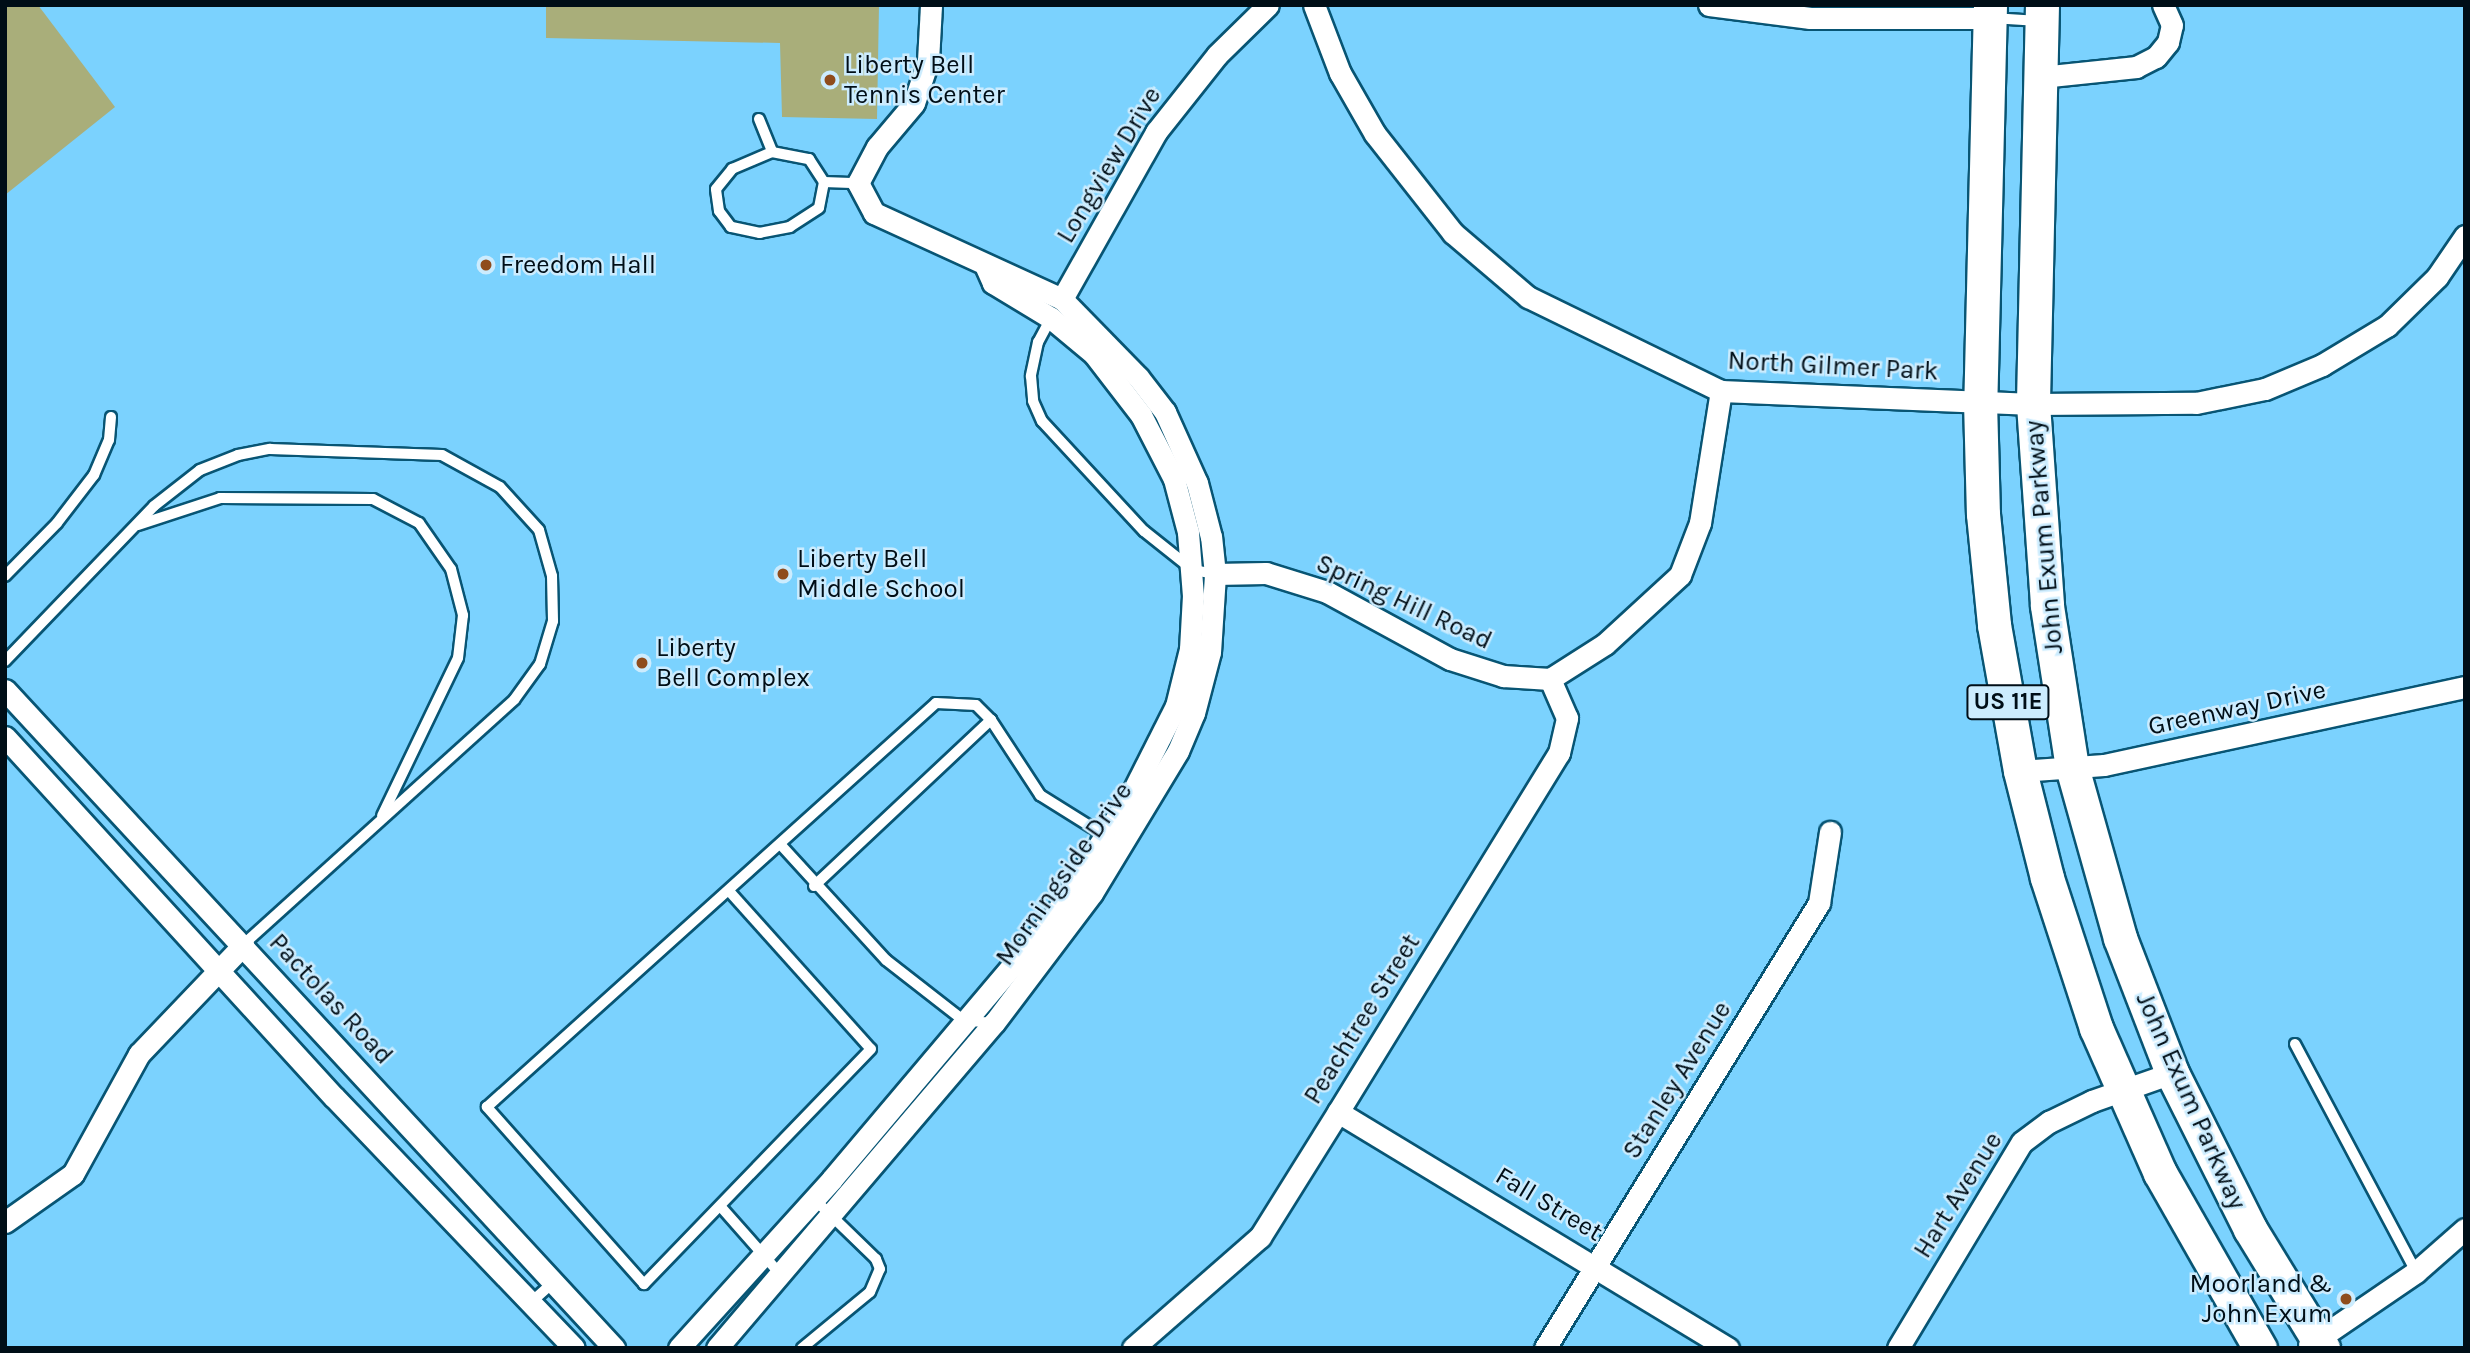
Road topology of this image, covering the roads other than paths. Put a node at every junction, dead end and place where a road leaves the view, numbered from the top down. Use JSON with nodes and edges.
{"nodes":[{"id":1,"x":931,"y":5,"type":"edge"},
{"id":2,"x":1268,"y":5,"type":"edge"},
{"id":3,"x":1314,"y":5,"type":"edge"},
{"id":4,"x":1709,"y":5,"type":"edge"},
{"id":5,"x":2163,"y":5,"type":"edge"},
{"id":6,"x":1990,"y":12,"type":"edge"},
{"id":7,"x":2043,"y":13,"type":"edge"},
{"id":8,"x":2041,"y":77,"type":"junction"},
{"id":9,"x":759,"y":119,"type":"dead end"},
{"id":10,"x":772,"y":152,"type":"junction"},
{"id":11,"x":824,"y":182,"type":"junction"},
{"id":12,"x":858,"y":183,"type":"junction"},
{"id":13,"x":2465,"y":236,"type":"edge"},
{"id":14,"x":986,"y":267,"type":"junction"},
{"id":15,"x":1062,"y":299,"type":"junction"},
{"id":16,"x":1051,"y":318,"type":"junction"},
{"id":17,"x":1721,"y":391,"type":"junction"},
{"id":18,"x":1980,"y":401,"type":"junction"},
{"id":19,"x":2033,"y":404,"type":"junction"},
{"id":20,"x":111,"y":417,"type":"dead end"},
{"id":21,"x":133,"y":527,"type":"junction"},
{"id":22,"x":1193,"y":570,"type":"junction"},
{"id":23,"x":1215,"y":573,"type":"junction"},
{"id":24,"x":5,"y":576,"type":"edge"},
{"id":25,"x":5,"y":661,"type":"edge"},
{"id":26,"x":1550,"y":679,"type":"junction"},
{"id":27,"x":2465,"y":687,"type":"edge"},
{"id":28,"x":5,"y":690,"type":"edge"},
{"id":29,"x":991,"y":720,"type":"junction"},
{"id":30,"x":5,"y":737,"type":"edge"},
{"id":31,"x":2072,"y":767,"type":"junction"},
{"id":32,"x":2020,"y":771,"type":"junction"},
{"id":33,"x":379,"y":821,"type":"junction"},
{"id":34,"x":1830,"y":832,"type":"dead end"},
{"id":35,"x":780,"y":844,"type":"junction"},
{"id":36,"x":1110,"y":848,"type":"junction"},
{"id":37,"x":814,"y":886,"type":"junction"},
{"id":38,"x":729,"y":891,"type":"junction"},
{"id":39,"x":243,"y":945,"type":"junction"},
{"id":40,"x":222,"y":971,"type":"junction"},
{"id":41,"x":962,"y":1020,"type":"junction"},
{"id":42,"x":994,"y":1023,"type":"junction"},
{"id":43,"x":2295,"y":1044,"type":"dead end"},
{"id":44,"x":2172,"y":1073,"type":"junction"},
{"id":45,"x":2123,"y":1089,"type":"junction"},
{"id":46,"x":1338,"y":1111,"type":"junction"},
{"id":47,"x":814,"y":1199,"type":"junction"},
{"id":48,"x":721,"y":1207,"type":"junction"},
{"id":49,"x":831,"y":1214,"type":"junction"},
{"id":50,"x":5,"y":1222,"type":"edge"},
{"id":51,"x":2465,"y":1229,"type":"edge"},
{"id":52,"x":764,"y":1256,"type":"junction"},
{"id":53,"x":1597,"y":1265,"type":"junction"},
{"id":54,"x":2416,"y":1272,"type":"junction"},
{"id":55,"x":780,"y":1274,"type":"junction"},
{"id":56,"x":555,"y":1281,"type":"junction"},
{"id":57,"x":528,"y":1305,"type":"junction"},
{"id":58,"x":2315,"y":1345,"type":"edge"},
{"id":59,"x":574,"y":1348,"type":"edge"},
{"id":60,"x":614,"y":1348,"type":"edge"},
{"id":61,"x":679,"y":1348,"type":"edge"},
{"id":62,"x":717,"y":1348,"type":"edge"},
{"id":63,"x":802,"y":1348,"type":"edge"},
{"id":64,"x":1133,"y":1348,"type":"edge"},
{"id":65,"x":1545,"y":1348,"type":"edge"},
{"id":66,"x":1728,"y":1348,"type":"edge"},
{"id":67,"x":1898,"y":1348,"type":"edge"},
{"id":68,"x":2260,"y":1348,"type":"edge"}],
"edges":[{"from":1,"to":12,"type":"street"},
{"from":2,"to":15,"type":"street","name":"Longview Drive"},
{"from":3,"to":17,"type":"street","name":"North Gilmer Park"},
{"from":4,"to":6,"type":"street"},
{"from":5,"to":8,"type":"street"},
{"from":6,"to":7,"type":"lane"},
{"from":6,"to":18,"type":"main road","name":"John Exum Parkway","number":"US 11E"},
{"from":7,"to":8,"type":"main road","name":"John Exum Parkway","number":"US 11E"},
{"from":8,"to":19,"type":"main road","name":"John Exum Parkway","number":"US 11E"},
{"from":9,"to":10,"type":"lane"},
{"from":10,"to":11,"type":"lane"},
{"from":10,"to":11,"type":"lane"},
{"from":11,"to":12,"type":"lane"},
{"from":12,"to":14,"type":"street"},
{"from":13,"to":19,"type":"street","name":"North Gilmer Park"},
{"from":14,"to":15,"type":"street","name":"Morningside Drive"},
{"from":14,"to":16,"type":"street","name":"Morningside Drive"},
{"from":15,"to":16,"type":"lane"},
{"from":15,"to":23,"type":"street","name":"Morningside Drive"},
{"from":16,"to":22,"type":"street","name":"Morningside Drive"},
{"from":16,"to":22,"type":"lane"},
{"from":17,"to":18,"type":"street","name":"North Gilmer Park"},
{"from":17,"to":26,"type":"street"},
{"from":18,"to":19,"type":"street","name":"North Gilmer Park"},
{"from":18,"to":32,"type":"main road","name":"John Exum Parkway","number":"US 11E"},
{"from":19,"to":31,"type":"main road","name":"John Exum Parkway","number":"US 11E"},
{"from":20,"to":24,"type":"lane"},
{"from":21,"to":25,"type":"lane"},
{"from":21,"to":33,"type":"lane"},
{"from":21,"to":33,"type":"lane"},
{"from":22,"to":23,"type":"lane"},
{"from":22,"to":36,"type":"street","name":"Morningside Drive"},
{"from":23,"to":26,"type":"street","name":"Spring Hill Road"},
{"from":23,"to":36,"type":"street","name":"Morningside Drive"},
{"from":26,"to":46,"type":"street","name":"Peachtree Street"},
{"from":27,"to":31,"type":"street","name":"Greenway Drive"},
{"from":28,"to":39,"type":"street","name":"Pactolas Road"},
{"from":29,"to":35,"type":"lane"},
{"from":29,"to":36,"type":"lane"},
{"from":29,"to":37,"type":"lane"},
{"from":30,"to":40,"type":"street"},
{"from":31,"to":32,"type":"street","name":"Greenway Drive"},
{"from":31,"to":44,"type":"main road","name":"John Exum Parkway","number":"US 11E"},
{"from":32,"to":45,"type":"main road","name":"John Exum Parkway","number":"US 11E"},
{"from":33,"to":39,"type":"lane"},
{"from":34,"to":53,"type":"street","name":"Stanley Avenue"},
{"from":35,"to":37,"type":"lane"},
{"from":35,"to":38,"type":"lane"},
{"from":36,"to":41,"type":"street","name":"Morningside Drive"},
{"from":36,"to":42,"type":"street","name":"Morningside Drive"},
{"from":37,"to":41,"type":"lane"},
{"from":38,"to":48,"type":"lane"},
{"from":38,"to":48,"type":"lane"},
{"from":39,"to":40,"type":"street"},
{"from":39,"to":56,"type":"street","name":"Pactolas Road"},
{"from":40,"to":50,"type":"street"},
{"from":40,"to":57,"type":"street"},
{"from":41,"to":42,"type":"lane"},
{"from":41,"to":47,"type":"street","name":"Morningside Drive"},
{"from":42,"to":49,"type":"street","name":"Morningside Drive"},
{"from":43,"to":54,"type":"lane"},
{"from":44,"to":45,"type":"street","name":"Hart Avenue"},
{"from":44,"to":58,"type":"main road","name":"John Exum Parkway","number":"US 11E"},
{"from":45,"to":67,"type":"street","name":"Hart Avenue"},
{"from":45,"to":68,"type":"main road","name":"John Exum Parkway","number":"US 11E"},
{"from":46,"to":53,"type":"street","name":"Fall Street"},
{"from":46,"to":64,"type":"street","name":"Peachtree Street"},
{"from":47,"to":49,"type":"lane"},
{"from":47,"to":52,"type":"street","name":"Morningside Drive"},
{"from":48,"to":52,"type":"lane"},
{"from":49,"to":55,"type":"street","name":"Morningside Drive"},
{"from":49,"to":63,"type":"lane"},
{"from":51,"to":54,"type":"street"},
{"from":52,"to":55,"type":"lane"},
{"from":52,"to":61,"type":"street","name":"Morningside Drive"},
{"from":53,"to":65,"type":"street","name":"Stanley Avenue"},
{"from":53,"to":66,"type":"street","name":"Fall Street"},
{"from":54,"to":58,"type":"street"},
{"from":55,"to":62,"type":"street","name":"Morningside Drive"},
{"from":56,"to":57,"type":"lane"},
{"from":56,"to":60,"type":"street","name":"Pactolas Road"},
{"from":57,"to":59,"type":"street"}]}
